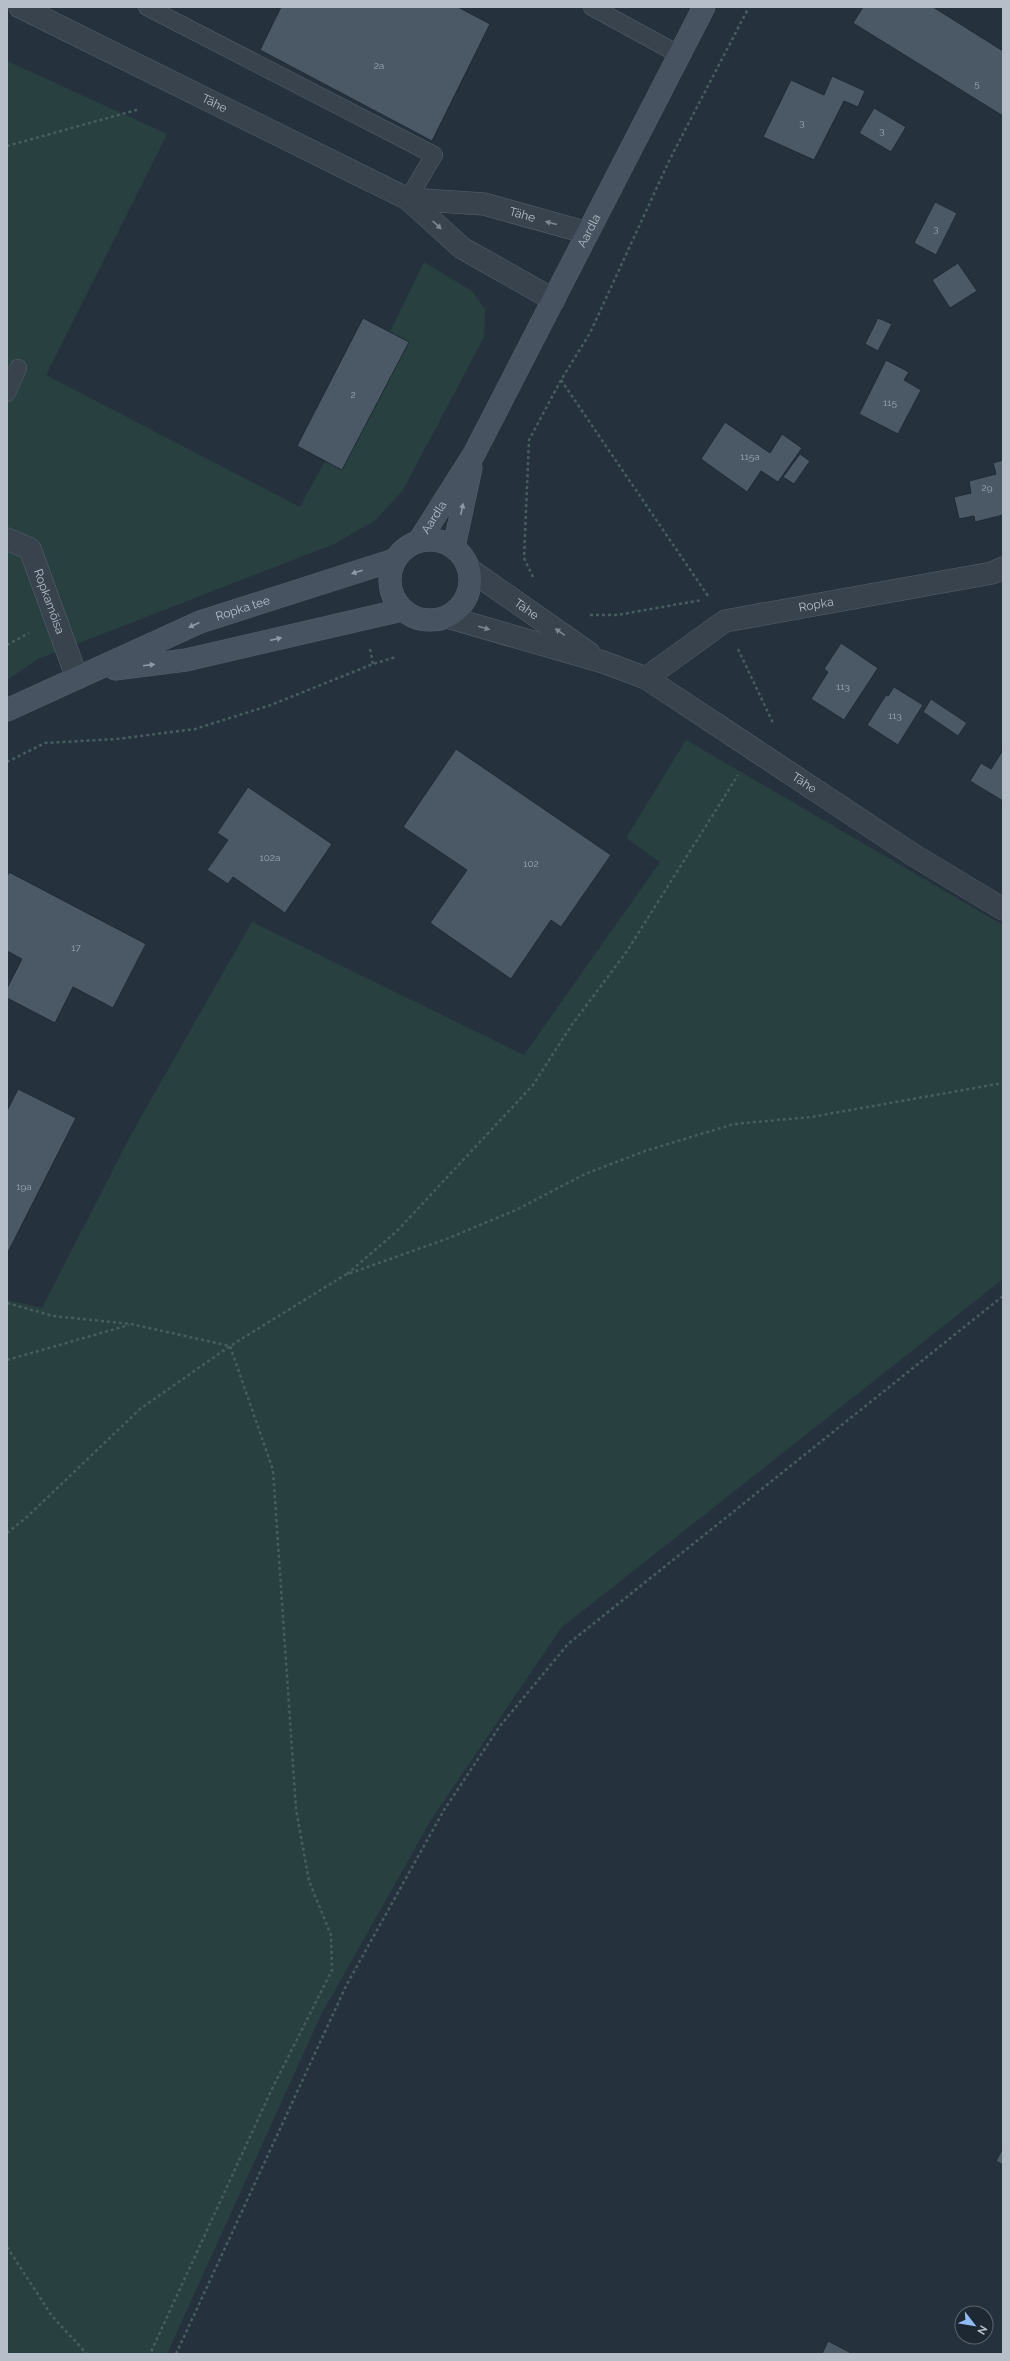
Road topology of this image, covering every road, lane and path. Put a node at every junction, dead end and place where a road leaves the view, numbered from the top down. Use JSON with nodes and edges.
{"nodes":[{"id":1,"x":20,"y":7,"type":"edge"},
{"id":2,"x":147,"y":7,"type":"edge"},
{"id":3,"x":592,"y":7,"type":"edge"},
{"id":4,"x":704,"y":7,"type":"edge"},
{"id":5,"x":749,"y":7,"type":"edge"},
{"id":6,"x":680,"y":55,"type":"junction"},
{"id":7,"x":140,"y":109,"type":"dead end"},
{"id":8,"x":7,"y":146,"type":"edge"},
{"id":9,"x":666,"y":156,"type":"dead end"},
{"id":10,"x":670,"y":159,"type":"junction"},
{"id":11,"x":408,"y":199,"type":"junction"},
{"id":12,"x":588,"y":233,"type":"junction"},
{"id":13,"x":554,"y":300,"type":"junction"},
{"id":14,"x":18,"y":368,"type":"dead end"},
{"id":15,"x":560,"y":380,"type":"junction"},
{"id":16,"x":7,"y":393,"type":"edge"},
{"id":17,"x":474,"y":454,"type":"junction"},
{"id":18,"x":7,"y":539,"type":"edge"},
{"id":19,"x":419,"y":541,"type":"junction"},
{"id":20,"x":454,"y":547,"type":"junction"},
{"id":21,"x":394,"y":560,"type":"junction"},
{"id":22,"x":1003,"y":568,"type":"edge"},
{"id":23,"x":469,"y":569,"type":"junction"},
{"id":24,"x":534,"y":578,"type":"dead end"},
{"id":25,"x":402,"y":610,"type":"junction"},
{"id":26,"x":585,"y":612,"type":"dead end"},
{"id":27,"x":447,"y":617,"type":"junction"},
{"id":28,"x":725,"y":621,"type":"junction"},
{"id":29,"x":370,"y":649,"type":"dead end"},
{"id":30,"x":396,"y":657,"type":"dead end"},
{"id":31,"x":603,"y":662,"type":"junction"},
{"id":32,"x":373,"y":664,"type":"junction"},
{"id":33,"x":87,"y":675,"type":"junction"},
{"id":34,"x":646,"y":678,"type":"junction"},
{"id":35,"x":7,"y":710,"type":"edge"},
{"id":36,"x":773,"y":723,"type":"dead end"},
{"id":37,"x":7,"y":762,"type":"edge"},
{"id":38,"x":738,"y":775,"type":"dead end"},
{"id":39,"x":1003,"y":909,"type":"edge"},
{"id":40,"x":1003,"y":1083,"type":"edge"},
{"id":41,"x":346,"y":1275,"type":"junction"},
{"id":42,"x":1003,"y":1296,"type":"edge"},
{"id":43,"x":7,"y":1303,"type":"edge"},
{"id":44,"x":131,"y":1324,"type":"junction"},
{"id":45,"x":230,"y":1346,"type":"junction"},
{"id":46,"x":7,"y":1360,"type":"edge"},
{"id":47,"x":7,"y":1533,"type":"edge"},
{"id":48,"x":7,"y":2247,"type":"edge"},
{"id":49,"x":87,"y":2354,"type":"edge"},
{"id":50,"x":150,"y":2354,"type":"edge"},
{"id":51,"x":176,"y":2354,"type":"edge"}],
"edges":[{"from":1,"to":11,"type":"street","name":"Tähe"},
{"from":2,"to":11,"type":"lane"},
{"from":3,"to":6,"type":"lane"},
{"from":4,"to":6,"type":"street","name":"Aardla"},
{"from":5,"to":10,"type":"path"},
{"from":6,"to":12,"type":"street","name":"Aardla"},
{"from":7,"to":8,"type":"path"},
{"from":9,"to":10,"type":"path"},
{"from":10,"to":15,"type":"path"},
{"from":12,"to":11,"type":"street","name":"Tähe","one_way":true},
{"from":11,"to":13,"type":"street","name":"Tähe","one_way":true},
{"from":12,"to":13,"type":"street","name":"Aardla"},
{"from":13,"to":17,"type":"street","name":"Aardla"},
{"from":14,"to":16,"type":"lane"},
{"from":15,"to":24,"type":"path"},
{"from":15,"to":26,"type":"path"},
{"from":17,"to":19,"type":"street","name":"Aardla"},
{"from":20,"to":17,"type":"street","name":"Aardla","one_way":true},
{"from":18,"to":33,"type":"street","name":"Ropkamõisa"},
{"from":19,"to":20,"type":"street"},
{"from":19,"to":21,"type":"street"},
{"from":20,"to":23,"type":"street"},
{"from":21,"to":25,"type":"street"},
{"from":21,"to":33,"type":"street","name":"Ropka tee","one_way":true},
{"from":22,"to":28,"type":"street","name":"Ropka"},
{"from":23,"to":27,"type":"street"},
{"from":31,"to":23,"type":"street","name":"Tähe","one_way":true},
{"from":25,"to":27,"type":"street"},
{"from":33,"to":25,"type":"street","name":"Ropka tee","one_way":true},
{"from":27,"to":31,"type":"street","name":"Tähe","one_way":true},
{"from":28,"to":34,"type":"street","name":"Ropka"},
{"from":28,"to":36,"type":"path"},
{"from":29,"to":32,"type":"path"},
{"from":30,"to":32,"type":"path"},
{"from":31,"to":34,"type":"street","name":"Tähe"},
{"from":32,"to":37,"type":"path"},
{"from":33,"to":35,"type":"street","name":"Ropka tee"},
{"from":34,"to":39,"type":"street","name":"Tähe"},
{"from":38,"to":41,"type":"path"},
{"from":40,"to":41,"type":"path"},
{"from":41,"to":45,"type":"path"},
{"from":42,"to":51,"type":"path"},
{"from":43,"to":44,"type":"path"},
{"from":44,"to":45,"type":"path"},
{"from":44,"to":46,"type":"path"},
{"from":45,"to":47,"type":"path"},
{"from":45,"to":50,"type":"path"},
{"from":48,"to":49,"type":"path"}]}
